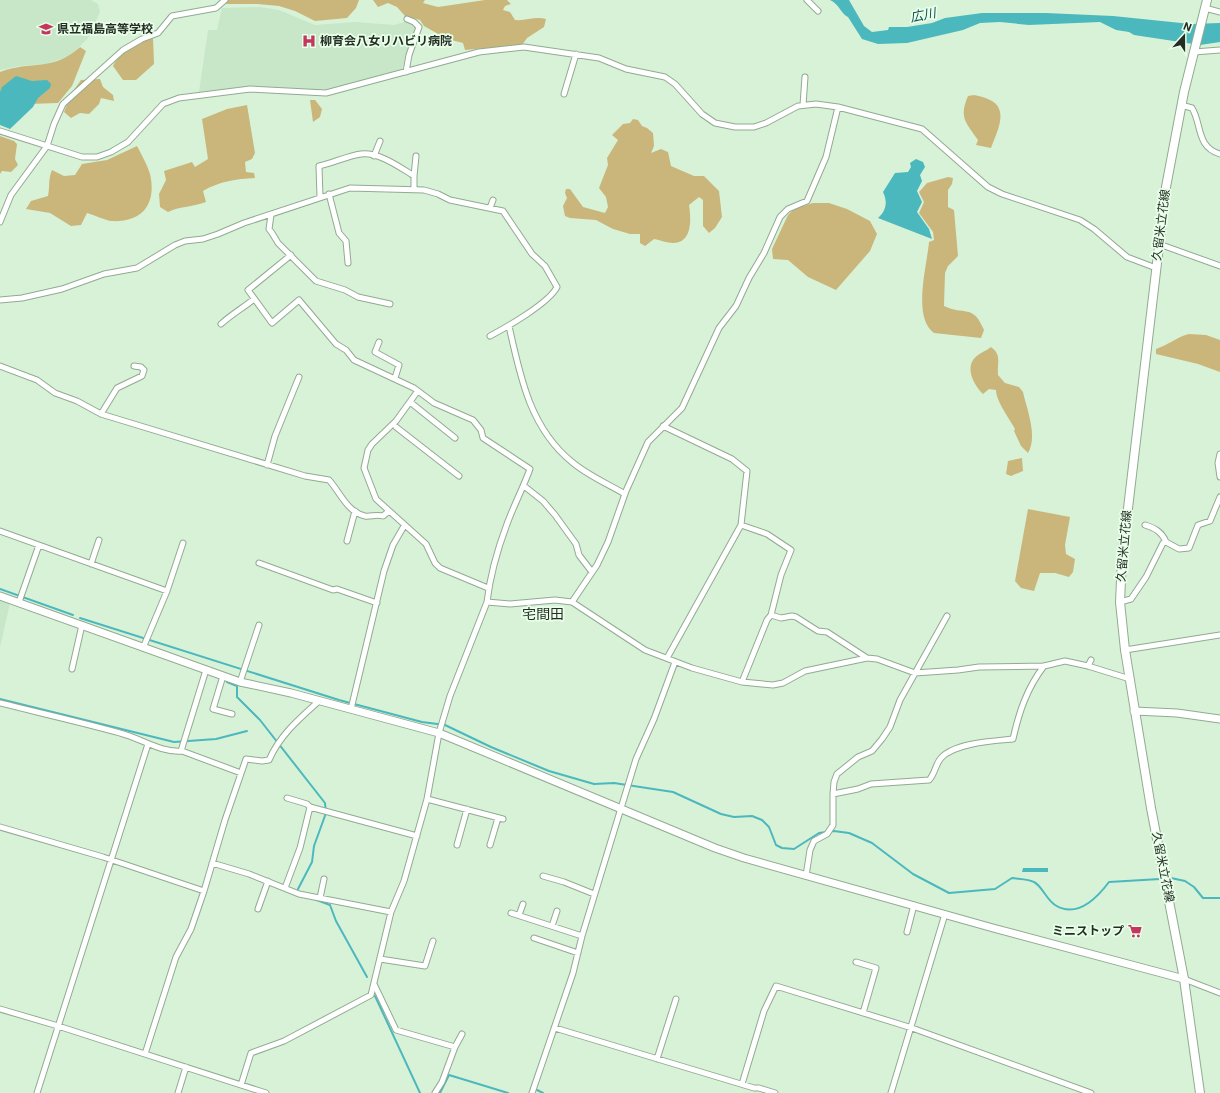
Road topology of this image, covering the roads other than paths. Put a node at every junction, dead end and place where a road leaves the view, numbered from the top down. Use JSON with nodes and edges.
{"nodes":[{"id":1,"x":225,"y":0,"type":"edge"},
{"id":2,"x":807,"y":0,"type":"edge"},
{"id":3,"x":1206,"y":4,"type":"edge"},
{"id":4,"x":818,"y":11,"type":"dead end"},
{"id":5,"x":1220,"y":12,"type":"edge"},
{"id":6,"x":407,"y":19,"type":"dead end"},
{"id":7,"x":1195,"y":49,"type":"junction"},
{"id":8,"x":1220,"y":50,"type":"edge"},
{"id":9,"x":576,"y":54,"type":"junction"},
{"id":10,"x":406,"y":72,"type":"junction"},
{"id":11,"x":805,"y":77,"type":"dead end"},
{"id":12,"x":564,"y":94,"type":"dead end"},
{"id":13,"x":1181,"y":104,"type":"junction"},
{"id":14,"x":803,"y":105,"type":"junction"},
{"id":15,"x":838,"y":107,"type":"junction"},
{"id":16,"x":0,"y":131,"type":"edge"},
{"id":17,"x":380,"y":141,"type":"dead end"},
{"id":18,"x":47,"y":146,"type":"junction"},
{"id":19,"x":1220,"y":154,"type":"edge"},
{"id":20,"x":374,"y":156,"type":"junction"},
{"id":21,"x":416,"y":156,"type":"dead end"},
{"id":22,"x":414,"y":176,"type":"junction"},
{"id":23,"x":414,"y":189,"type":"junction"},
{"id":24,"x":329,"y":194,"type":"junction"},
{"id":25,"x":320,"y":197,"type":"junction"},
{"id":26,"x":493,"y":200,"type":"dead end"},
{"id":27,"x":490,"y":208,"type":"junction"},
{"id":28,"x":271,"y":215,"type":"junction"},
{"id":29,"x":0,"y":222,"type":"edge"},
{"id":30,"x":1159,"y":244,"type":"junction"},
{"id":31,"x":291,"y":255,"type":"junction"},
{"id":32,"x":348,"y":263,"type":"dead end"},
{"id":33,"x":1220,"y":266,"type":"edge"},
{"id":34,"x":1156,"y":268,"type":"junction"},
{"id":35,"x":254,"y":299,"type":"junction"},
{"id":36,"x":0,"y":300,"type":"edge"},
{"id":37,"x":390,"y":304,"type":"dead end"},
{"id":38,"x":221,"y":324,"type":"dead end"},
{"id":39,"x":509,"y":326,"type":"junction"},
{"id":40,"x":490,"y":336,"type":"dead end"},
{"id":41,"x":379,"y":342,"type":"dead end"},
{"id":42,"x":0,"y":366,"type":"edge"},
{"id":43,"x":134,"y":366,"type":"dead end"},
{"id":44,"x":299,"y":377,"type":"dead end"},
{"id":45,"x":395,"y":378,"type":"junction"},
{"id":46,"x":417,"y":392,"type":"junction"},
{"id":47,"x":410,"y":402,"type":"junction"},
{"id":48,"x":101,"y":414,"type":"junction"},
{"id":49,"x":662,"y":426,"type":"junction"},
{"id":50,"x":396,"y":427,"type":"dead end"},
{"id":51,"x":455,"y":438,"type":"dead end"},
{"id":52,"x":1220,"y":454,"type":"edge"},
{"id":53,"x":267,"y":465,"type":"junction"},
{"id":54,"x":459,"y":476,"type":"dead end"},
{"id":55,"x":1220,"y":477,"type":"edge"},
{"id":56,"x":524,"y":486,"type":"junction"},
{"id":57,"x":625,"y":494,"type":"junction"},
{"id":58,"x":1220,"y":497,"type":"edge"},
{"id":59,"x":355,"y":511,"type":"junction"},
{"id":60,"x":389,"y":511,"type":"junction"},
{"id":61,"x":741,"y":525,"type":"junction"},
{"id":62,"x":1145,"y":525,"type":"dead end"},
{"id":63,"x":404,"y":526,"type":"junction"},
{"id":64,"x":0,"y":531,"type":"edge"},
{"id":65,"x":99,"y":540,"type":"dead end"},
{"id":66,"x":347,"y":541,"type":"dead end"},
{"id":67,"x":1166,"y":542,"type":"junction"},
{"id":68,"x":183,"y":544,"type":"dead end"},
{"id":69,"x":39,"y":545,"type":"junction"},
{"id":70,"x":259,"y":563,"type":"dead end"},
{"id":71,"x":91,"y":564,"type":"junction"},
{"id":72,"x":592,"y":572,"type":"junction"},
{"id":73,"x":488,"y":588,"type":"junction"},
{"id":74,"x":166,"y":591,"type":"junction"},
{"id":75,"x":0,"y":596,"type":"edge"},
{"id":76,"x":19,"y":602,"type":"junction"},
{"id":77,"x":487,"y":602,"type":"junction"},
{"id":78,"x":572,"y":602,"type":"junction"},
{"id":79,"x":1120,"y":602,"type":"junction"},
{"id":80,"x":377,"y":603,"type":"junction"},
{"id":81,"x":771,"y":615,"type":"junction"},
{"id":82,"x":947,"y":616,"type":"dead end"},
{"id":83,"x":82,"y":625,"type":"junction"},
{"id":84,"x":259,"y":625,"type":"dead end"},
{"id":85,"x":1220,"y":635,"type":"edge"},
{"id":86,"x":143,"y":648,"type":"junction"},
{"id":87,"x":1125,"y":650,"type":"junction"},
{"id":88,"x":667,"y":658,"type":"junction"},
{"id":89,"x":867,"y":658,"type":"junction"},
{"id":90,"x":1091,"y":660,"type":"dead end"},
{"id":91,"x":675,"y":662,"type":"junction"},
{"id":92,"x":1044,"y":666,"type":"junction"},
{"id":93,"x":1088,"y":666,"type":"junction"},
{"id":94,"x":72,"y":669,"type":"dead end"},
{"id":95,"x":206,"y":670,"type":"junction"},
{"id":96,"x":915,"y":673,"type":"junction"},
{"id":97,"x":223,"y":676,"type":"junction"},
{"id":98,"x":1130,"y":678,"type":"junction"},
{"id":99,"x":240,"y":682,"type":"junction"},
{"id":100,"x":742,"y":682,"type":"junction"},
{"id":101,"x":319,"y":701,"type":"junction"},
{"id":102,"x":0,"y":703,"type":"edge"},
{"id":103,"x":351,"y":709,"type":"junction"},
{"id":104,"x":1134,"y":711,"type":"junction"},
{"id":105,"x":232,"y":714,"type":"dead end"},
{"id":106,"x":1220,"y":719,"type":"edge"},
{"id":107,"x":440,"y":731,"type":"junction"},
{"id":108,"x":148,"y":744,"type":"junction"},
{"id":109,"x":181,"y":751,"type":"junction"},
{"id":110,"x":241,"y":772,"type":"junction"},
{"id":111,"x":833,"y":794,"type":"junction"},
{"id":112,"x":287,"y":798,"type":"dead end"},
{"id":113,"x":427,"y":799,"type":"junction"},
{"id":114,"x":310,"y":807,"type":"junction"},
{"id":115,"x":467,"y":808,"type":"junction"},
{"id":116,"x":622,"y":808,"type":"junction"},
{"id":117,"x":0,"y":827,"type":"edge"},
{"id":118,"x":417,"y":836,"type":"junction"},
{"id":119,"x":492,"y":839,"type":"junction"},
{"id":120,"x":498,"y":840,"type":"dead end"},
{"id":121,"x":457,"y":845,"type":"dead end"},
{"id":122,"x":490,"y":845,"type":"dead end"},
{"id":123,"x":111,"y":861,"type":"junction"},
{"id":124,"x":212,"y":863,"type":"junction"},
{"id":125,"x":543,"y":876,"type":"dead end"},
{"id":126,"x":806,"y":876,"type":"junction"},
{"id":127,"x":324,"y":879,"type":"dead end"},
{"id":128,"x":268,"y":881,"type":"junction"},
{"id":129,"x":285,"y":888,"type":"junction"},
{"id":130,"x":204,"y":891,"type":"junction"},
{"id":131,"x":594,"y":894,"type":"junction"},
{"id":132,"x":320,"y":898,"type":"junction"},
{"id":133,"x":523,"y":904,"type":"dead end"},
{"id":134,"x":914,"y":905,"type":"junction"},
{"id":135,"x":258,"y":909,"type":"dead end"},
{"id":136,"x":557,"y":910,"type":"dead end"},
{"id":137,"x":391,"y":912,"type":"junction"},
{"id":138,"x":512,"y":913,"type":"dead end"},
{"id":139,"x":944,"y":914,"type":"junction"},
{"id":140,"x":519,"y":915,"type":"junction"},
{"id":141,"x":552,"y":926,"type":"junction"},
{"id":142,"x":907,"y":932,"type":"dead end"},
{"id":143,"x":582,"y":936,"type":"junction"},
{"id":144,"x":534,"y":938,"type":"dead end"},
{"id":145,"x":433,"y":941,"type":"dead end"},
{"id":146,"x":578,"y":953,"type":"junction"},
{"id":147,"x":380,"y":959,"type":"junction"},
{"id":148,"x":856,"y":962,"type":"dead end"},
{"id":149,"x":1184,"y":979,"type":"junction"},
{"id":150,"x":374,"y":984,"type":"junction"},
{"id":151,"x":1220,"y":993,"type":"edge"},
{"id":152,"x":676,"y":999,"type":"dead end"},
{"id":153,"x":0,"y":1009,"type":"edge"},
{"id":154,"x":863,"y":1013,"type":"junction"},
{"id":155,"x":58,"y":1026,"type":"junction"},
{"id":156,"x":555,"y":1028,"type":"junction"},
{"id":157,"x":912,"y":1028,"type":"junction"},
{"id":158,"x":462,"y":1034,"type":"dead end"},
{"id":159,"x":454,"y":1047,"type":"junction"},
{"id":160,"x":145,"y":1054,"type":"junction"},
{"id":161,"x":657,"y":1059,"type":"junction"},
{"id":162,"x":186,"y":1067,"type":"junction"},
{"id":163,"x":742,"y":1084,"type":"junction"},
{"id":164,"x":241,"y":1085,"type":"junction"},
{"id":165,"x":1202,"y":1092,"type":"edge"},
{"id":166,"x":37,"y":1093,"type":"edge"},
{"id":167,"x":178,"y":1093,"type":"edge"},
{"id":168,"x":266,"y":1093,"type":"edge"},
{"id":169,"x":435,"y":1093,"type":"edge"},
{"id":170,"x":532,"y":1093,"type":"edge"},
{"id":171,"x":776,"y":1093,"type":"edge"},
{"id":172,"x":891,"y":1093,"type":"edge"},
{"id":173,"x":1091,"y":1093,"type":"edge"}],
"edges":[{"from":1,"to":18,"type":"street"},
{"from":2,"to":4,"type":"street"},
{"from":3,"to":5,"type":"street"},
{"from":3,"to":7,"type":"main road","name":"久留米立花線"},
{"from":6,"to":10,"type":"street"},
{"from":7,"to":8,"type":"street"},
{"from":7,"to":13,"type":"main road","name":"久留米立花線"},
{"from":9,"to":10,"type":"street"},
{"from":9,"to":12,"type":"street"},
{"from":9,"to":14,"type":"street"},
{"from":10,"to":18,"type":"street"},
{"from":11,"to":14,"type":"street"},
{"from":13,"to":19,"type":"street"},
{"from":13,"to":30,"type":"main road","name":"久留米立花線"},
{"from":14,"to":15,"type":"street"},
{"from":15,"to":34,"type":"street"},
{"from":15,"to":49,"type":"street"},
{"from":16,"to":18,"type":"street"},
{"from":17,"to":20,"type":"street"},
{"from":18,"to":29,"type":"street"},
{"from":20,"to":22,"type":"street"},
{"from":20,"to":25,"type":"street"},
{"from":21,"to":22,"type":"street"},
{"from":22,"to":23,"type":"street"},
{"from":23,"to":24,"type":"street"},
{"from":23,"to":27,"type":"street"},
{"from":24,"to":25,"type":"street"},
{"from":24,"to":32,"type":"street"},
{"from":25,"to":28,"type":"street"},
{"from":26,"to":27,"type":"street"},
{"from":27,"to":39,"type":"street"},
{"from":28,"to":31,"type":"street"},
{"from":28,"to":36,"type":"street"},
{"from":30,"to":33,"type":"street"},
{"from":30,"to":34,"type":"main road","name":"久留米立花線"},
{"from":31,"to":35,"type":"street"},
{"from":31,"to":37,"type":"street"},
{"from":34,"to":79,"type":"main road","name":"久留米立花線"},
{"from":35,"to":38,"type":"street"},
{"from":35,"to":45,"type":"street"},
{"from":39,"to":40,"type":"street"},
{"from":39,"to":57,"type":"street"},
{"from":41,"to":45,"type":"street"},
{"from":42,"to":48,"type":"street"},
{"from":43,"to":48,"type":"street"},
{"from":44,"to":53,"type":"street"},
{"from":45,"to":46,"type":"street"},
{"from":46,"to":47,"type":"street"},
{"from":46,"to":56,"type":"street"},
{"from":47,"to":51,"type":"street"},
{"from":47,"to":60,"type":"street"},
{"from":48,"to":53,"type":"street"},
{"from":49,"to":57,"type":"street"},
{"from":49,"to":61,"type":"street"},
{"from":50,"to":54,"type":"street"},
{"from":52,"to":55,"type":"street"},
{"from":53,"to":59,"type":"street"},
{"from":56,"to":72,"type":"street"},
{"from":56,"to":73,"type":"street"},
{"from":57,"to":72,"type":"street"},
{"from":58,"to":67,"type":"street"},
{"from":59,"to":60,"type":"street"},
{"from":59,"to":66,"type":"street"},
{"from":60,"to":63,"type":"street"},
{"from":61,"to":81,"type":"street"},
{"from":61,"to":88,"type":"street"},
{"from":62,"to":67,"type":"street"},
{"from":63,"to":73,"type":"street"},
{"from":63,"to":80,"type":"street"},
{"from":64,"to":69,"type":"street"},
{"from":65,"to":71,"type":"street"},
{"from":67,"to":79,"type":"street"},
{"from":68,"to":74,"type":"street"},
{"from":69,"to":71,"type":"street"},
{"from":69,"to":76,"type":"street"},
{"from":70,"to":80,"type":"street"},
{"from":71,"to":74,"type":"street"},
{"from":72,"to":78,"type":"street"},
{"from":73,"to":77,"type":"street"},
{"from":74,"to":86,"type":"street"},
{"from":75,"to":76,"type":"street"},
{"from":76,"to":83,"type":"street"},
{"from":77,"to":78,"type":"street"},
{"from":77,"to":107,"type":"street"},
{"from":78,"to":88,"type":"street"},
{"from":79,"to":87,"type":"main road","name":"久留米立花線"},
{"from":80,"to":103,"type":"street"},
{"from":81,"to":89,"type":"street"},
{"from":81,"to":100,"type":"street"},
{"from":82,"to":96,"type":"street"},
{"from":83,"to":86,"type":"street"},
{"from":83,"to":94,"type":"street"},
{"from":84,"to":99,"type":"street"},
{"from":85,"to":87,"type":"street"},
{"from":86,"to":95,"type":"street"},
{"from":87,"to":98,"type":"main road","name":"久留米立花線"},
{"from":88,"to":91,"type":"street"},
{"from":89,"to":96,"type":"street"},
{"from":89,"to":100,"type":"street"},
{"from":90,"to":93,"type":"street"},
{"from":91,"to":100,"type":"street"},
{"from":91,"to":116,"type":"street"},
{"from":92,"to":93,"type":"street"},
{"from":92,"to":96,"type":"street"},
{"from":92,"to":111,"type":"street"},
{"from":93,"to":98,"type":"street"},
{"from":95,"to":97,"type":"street"},
{"from":95,"to":109,"type":"street"},
{"from":96,"to":111,"type":"street"},
{"from":97,"to":99,"type":"street"},
{"from":97,"to":105,"type":"street"},
{"from":98,"to":104,"type":"main road","name":"久留米立花線"},
{"from":99,"to":101,"type":"street"},
{"from":101,"to":103,"type":"street"},
{"from":101,"to":110,"type":"street"},
{"from":102,"to":108,"type":"street"},
{"from":103,"to":107,"type":"street"},
{"from":104,"to":106,"type":"street"},
{"from":104,"to":149,"type":"main road","name":"久留米立花線"},
{"from":107,"to":113,"type":"street"},
{"from":107,"to":116,"type":"street"},
{"from":108,"to":109,"type":"street"},
{"from":108,"to":123,"type":"street"},
{"from":109,"to":110,"type":"street"},
{"from":110,"to":124,"type":"street"},
{"from":111,"to":126,"type":"street"},
{"from":112,"to":114,"type":"street"},
{"from":113,"to":115,"type":"street"},
{"from":113,"to":118,"type":"street"},
{"from":114,"to":118,"type":"street"},
{"from":114,"to":129,"type":"street"},
{"from":115,"to":119,"type":"street"},
{"from":115,"to":121,"type":"street"},
{"from":116,"to":126,"type":"street"},
{"from":116,"to":131,"type":"street"},
{"from":117,"to":123,"type":"street"},
{"from":118,"to":137,"type":"street"},
{"from":119,"to":120,"type":"street"},
{"from":119,"to":122,"type":"street"},
{"from":123,"to":130,"type":"street"},
{"from":123,"to":155,"type":"street"},
{"from":124,"to":128,"type":"street"},
{"from":124,"to":130,"type":"street"},
{"from":125,"to":131,"type":"street"},
{"from":126,"to":134,"type":"street"},
{"from":127,"to":132,"type":"street"},
{"from":128,"to":129,"type":"street"},
{"from":128,"to":135,"type":"street"},
{"from":129,"to":132,"type":"street"},
{"from":130,"to":160,"type":"street"},
{"from":131,"to":143,"type":"street"},
{"from":132,"to":137,"type":"street"},
{"from":133,"to":140,"type":"street"},
{"from":134,"to":139,"type":"street"},
{"from":134,"to":142,"type":"street"},
{"from":136,"to":141,"type":"street"},
{"from":137,"to":147,"type":"street"},
{"from":138,"to":140,"type":"street"},
{"from":139,"to":149,"type":"street"},
{"from":139,"to":157,"type":"street"},
{"from":140,"to":141,"type":"street"},
{"from":141,"to":143,"type":"street"},
{"from":143,"to":146,"type":"street"},
{"from":144,"to":146,"type":"street"},
{"from":145,"to":147,"type":"street"},
{"from":146,"to":156,"type":"street"},
{"from":147,"to":150,"type":"street"},
{"from":148,"to":154,"type":"street"},
{"from":149,"to":151,"type":"street"},
{"from":149,"to":165,"type":"main road","name":"久留米立花線"},
{"from":150,"to":159,"type":"street"},
{"from":150,"to":164,"type":"street"},
{"from":152,"to":161,"type":"street"},
{"from":153,"to":155,"type":"street"},
{"from":154,"to":157,"type":"street"},
{"from":154,"to":163,"type":"street"},
{"from":155,"to":160,"type":"street"},
{"from":155,"to":166,"type":"street"},
{"from":156,"to":161,"type":"street"},
{"from":156,"to":170,"type":"street"},
{"from":157,"to":172,"type":"street"},
{"from":157,"to":173,"type":"street"},
{"from":158,"to":159,"type":"street"},
{"from":159,"to":169,"type":"street"},
{"from":160,"to":162,"type":"street"},
{"from":161,"to":163,"type":"street"},
{"from":162,"to":164,"type":"street"},
{"from":162,"to":167,"type":"street"},
{"from":163,"to":171,"type":"street"},
{"from":164,"to":168,"type":"street"}]}
